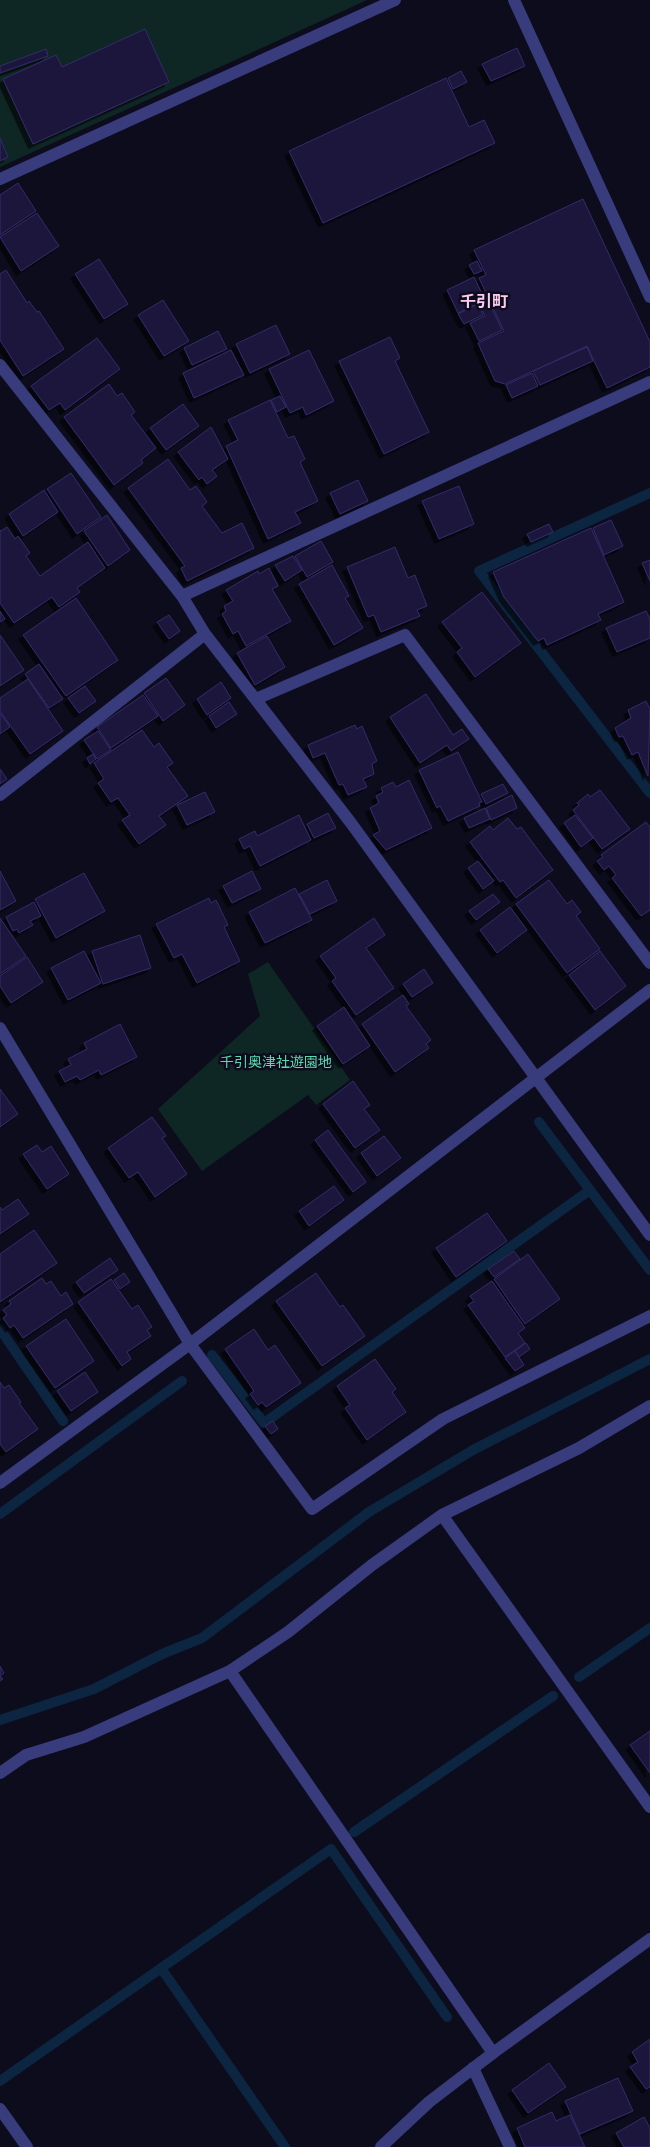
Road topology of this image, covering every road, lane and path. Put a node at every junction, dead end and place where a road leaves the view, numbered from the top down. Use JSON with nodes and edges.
{"nodes":[{"id":1,"x":395,"y":0,"type":"edge"},
{"id":2,"x":514,"y":0,"type":"edge"},
{"id":3,"x":0,"y":179,"type":"edge"},
{"id":4,"x":650,"y":297,"type":"edge"},
{"id":5,"x":0,"y":365,"type":"edge"},
{"id":6,"x":650,"y":382,"type":"edge"},
{"id":7,"x":182,"y":596,"type":"junction"},
{"id":8,"x":205,"y":634,"type":"junction"},
{"id":9,"x":256,"y":699,"type":"junction"},
{"id":10,"x":0,"y":795,"type":"edge"},
{"id":11,"x":650,"y":963,"type":"edge"},
{"id":12,"x":650,"y":990,"type":"edge"},
{"id":13,"x":0,"y":1028,"type":"edge"},
{"id":14,"x":535,"y":1078,"type":"junction"},
{"id":15,"x":650,"y":1235,"type":"edge"},
{"id":16,"x":650,"y":1316,"type":"edge"},
{"id":17,"x":190,"y":1344,"type":"junction"},
{"id":18,"x":650,"y":1406,"type":"edge"},
{"id":19,"x":0,"y":1483,"type":"edge"},
{"id":20,"x":442,"y":1515,"type":"junction"},
{"id":21,"x":230,"y":1671,"type":"junction"},
{"id":22,"x":0,"y":1773,"type":"edge"},
{"id":23,"x":650,"y":1807,"type":"edge"},
{"id":24,"x":650,"y":1939,"type":"edge"},
{"id":25,"x":493,"y":2053,"type":"junction"},
{"id":26,"x":473,"y":2068,"type":"junction"},
{"id":27,"x":0,"y":2109,"type":"edge"},
{"id":28,"x":27,"y":2147,"type":"edge"},
{"id":29,"x":381,"y":2147,"type":"edge"},
{"id":30,"x":510,"y":2147,"type":"edge"}],
"edges":[{"from":1,"to":3,"type":"street"},
{"from":2,"to":4,"type":"street"},
{"from":5,"to":7,"type":"street"},
{"from":6,"to":7,"type":"street"},
{"from":7,"to":8,"type":"street"},
{"from":8,"to":9,"type":"street"},
{"from":8,"to":10,"type":"street"},
{"from":9,"to":11,"type":"street"},
{"from":9,"to":14,"type":"street"},
{"from":12,"to":14,"type":"street"},
{"from":13,"to":17,"type":"street"},
{"from":14,"to":15,"type":"street"},
{"from":14,"to":17,"type":"street"},
{"from":16,"to":17,"type":"street"},
{"from":17,"to":19,"type":"street"},
{"from":18,"to":20,"type":"street"},
{"from":20,"to":21,"type":"street"},
{"from":20,"to":23,"type":"street"},
{"from":21,"to":22,"type":"street"},
{"from":21,"to":25,"type":"street"},
{"from":24,"to":25,"type":"street"},
{"from":25,"to":26,"type":"street"},
{"from":26,"to":29,"type":"street"},
{"from":26,"to":30,"type":"street"},
{"from":27,"to":28,"type":"street"}]}
